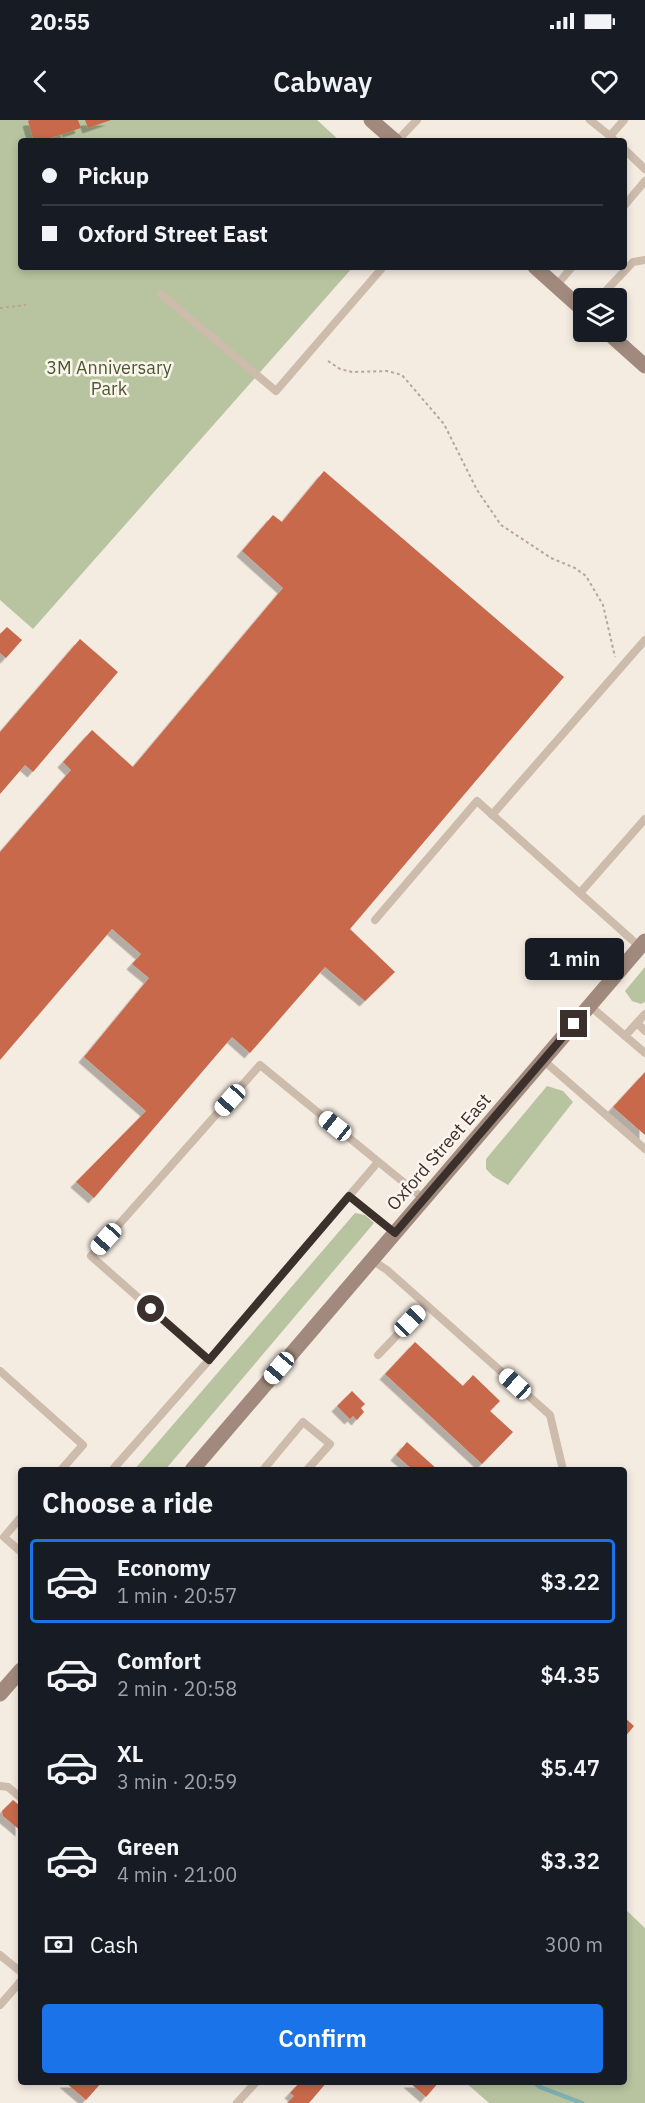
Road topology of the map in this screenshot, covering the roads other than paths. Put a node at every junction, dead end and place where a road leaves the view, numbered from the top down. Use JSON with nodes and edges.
{"nodes":[{"id":1,"x":371,"y":120,"type":"edge"},
{"id":2,"x":417,"y":120,"type":"edge"},
{"id":3,"x":590,"y":120,"type":"edge"},
{"id":4,"x":624,"y":120,"type":"edge"},
{"id":5,"x":392,"y":138,"type":"edge"},
{"id":6,"x":399,"y":138,"type":"edge"},
{"id":7,"x":613,"y":138,"type":"edge"},
{"id":8,"x":627,"y":152,"type":"edge"},
{"id":9,"x":645,"y":169,"type":"edge"},
{"id":10,"x":645,"y":181,"type":"edge"},
{"id":11,"x":627,"y":202,"type":"edge"},
{"id":12,"x":645,"y":260,"type":"edge"},
{"id":13,"x":627,"y":268,"type":"edge"},
{"id":14,"x":380,"y":270,"type":"edge"},
{"id":15,"x":538,"y":270,"type":"edge"},
{"id":16,"x":569,"y":270,"type":"edge"},
{"id":17,"x":625,"y":270,"type":"edge"},
{"id":18,"x":556,"y":286,"type":"junction"},
{"id":19,"x":608,"y":288,"type":"edge"},
{"id":20,"x":161,"y":294,"type":"dead end"},
{"id":21,"x":573,"y":301,"type":"edge"},
{"id":22,"x":618,"y":342,"type":"edge"},
{"id":23,"x":645,"y":366,"type":"edge"},
{"id":24,"x":645,"y":640,"type":"edge"},
{"id":25,"x":492,"y":815,"type":"junction"},
{"id":26,"x":645,"y":819,"type":"edge"},
{"id":27,"x":580,"y":893,"type":"junction"},
{"id":28,"x":375,"y":920,"type":"dead end"},
{"id":29,"x":643,"y":944,"type":"edge"},
{"id":30,"x":590,"y":1006,"type":"junction"},
{"id":31,"x":645,"y":1014,"type":"edge"},
{"id":32,"x":637,"y":1023,"type":"junction"},
{"id":33,"x":645,"y":1031,"type":"edge"},
{"id":34,"x":625,"y":1036,"type":"junction"},
{"id":35,"x":645,"y":1053,"type":"edge"},
{"id":36,"x":543,"y":1060,"type":"junction"},
{"id":37,"x":645,"y":1149,"type":"edge"},
{"id":38,"x":378,"y":1162,"type":"junction"},
{"id":39,"x":349,"y":1196,"type":"junction"},
{"id":40,"x":424,"y":1199,"type":"junction"},
{"id":41,"x":395,"y":1233,"type":"junction"},
{"id":42,"x":372,"y":1260,"type":"junction"},
{"id":43,"x":426,"y":1305,"type":"junction"},
{"id":44,"x":378,"y":1354,"type":"dead end"},
{"id":45,"x":209,"y":1360,"type":"junction"},
{"id":46,"x":0,"y":1371,"type":"edge"},
{"id":47,"x":64,"y":1467,"type":"edge"},
{"id":48,"x":115,"y":1467,"type":"edge"},
{"id":49,"x":195,"y":1467,"type":"edge"},
{"id":50,"x":266,"y":1467,"type":"edge"},
{"id":51,"x":310,"y":1467,"type":"edge"},
{"id":52,"x":562,"y":1467,"type":"edge"},
{"id":53,"x":18,"y":1521,"type":"edge"},
{"id":54,"x":18,"y":1549,"type":"edge"},
{"id":55,"x":18,"y":1673,"type":"edge"},
{"id":56,"x":0,"y":1694,"type":"edge"},
{"id":57,"x":0,"y":1786,"type":"edge"},
{"id":58,"x":18,"y":1795,"type":"edge"},
{"id":59,"x":0,"y":1955,"type":"edge"},
{"id":60,"x":18,"y":1970,"type":"edge"},
{"id":61,"x":18,"y":1984,"type":"edge"},
{"id":62,"x":0,"y":2005,"type":"edge"},
{"id":63,"x":253,"y":2085,"type":"edge"},
{"id":64,"x":237,"y":2103,"type":"edge"}],
"edges":[{"from":1,"to":5,"type":"main road"},
{"from":2,"to":6,"type":"lane"},
{"from":3,"to":7,"type":"lane"},
{"from":4,"to":7,"type":"lane"},
{"from":8,"to":9,"type":"lane"},
{"from":10,"to":11,"type":"lane"},
{"from":12,"to":13,"type":"lane"},
{"from":14,"to":20,"type":"lane"},
{"from":15,"to":18,"type":"main road"},
{"from":16,"to":18,"type":"lane"},
{"from":17,"to":19,"type":"lane"},
{"from":18,"to":21,"type":"main road"},
{"from":22,"to":23,"type":"main road"},
{"from":24,"to":25,"type":"lane"},
{"from":25,"to":27,"type":"lane"},
{"from":25,"to":28,"type":"lane"},
{"from":26,"to":27,"type":"lane"},
{"from":27,"to":29,"type":"lane"},
{"from":29,"to":30,"type":"main road","name":"Oxford Street East"},
{"from":30,"to":34,"type":"lane"},
{"from":30,"to":36,"type":"main road","name":"Oxford Street East"},
{"from":31,"to":32,"type":"lane"},
{"from":32,"to":33,"type":"lane"},
{"from":32,"to":34,"type":"lane"},
{"from":34,"to":35,"type":"lane"},
{"from":36,"to":37,"type":"lane"},
{"from":36,"to":40,"type":"main road","name":"Oxford Street East"},
{"from":38,"to":39,"type":"lane"},
{"from":38,"to":40,"type":"lane"},
{"from":38,"to":45,"type":"lane"},
{"from":39,"to":41,"type":"lane"},
{"from":39,"to":45,"type":"lane"},
{"from":40,"to":41,"type":"main road","name":"Oxford Street East"},
{"from":41,"to":42,"type":"main road","name":"Oxford Street East"},
{"from":42,"to":43,"type":"lane"},
{"from":42,"to":49,"type":"main road","name":"Oxford Street East"},
{"from":43,"to":44,"type":"lane"},
{"from":43,"to":52,"type":"lane"},
{"from":45,"to":48,"type":"lane"},
{"from":46,"to":47,"type":"lane"},
{"from":50,"to":51,"type":"lane"},
{"from":53,"to":54,"type":"lane"},
{"from":55,"to":56,"type":"main road"},
{"from":57,"to":58,"type":"lane"},
{"from":59,"to":60,"type":"lane"},
{"from":61,"to":62,"type":"lane"},
{"from":63,"to":64,"type":"lane"}]}
